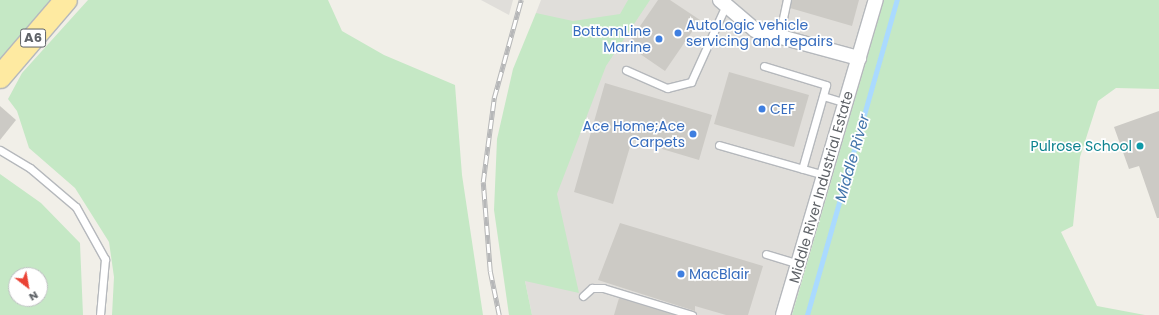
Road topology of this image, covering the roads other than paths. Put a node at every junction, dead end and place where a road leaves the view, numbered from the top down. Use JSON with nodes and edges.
{"nodes":[{"id":1,"x":66,"y":0,"type":"edge"},
{"id":2,"x":787,"y":0,"type":"edge"},
{"id":3,"x":876,"y":0,"type":"edge"},
{"id":4,"x":722,"y":4,"type":"edge"},
{"id":5,"x":779,"y":38,"type":"junction"},
{"id":6,"x":859,"y":58,"type":"junction"},
{"id":7,"x":764,"y":66,"type":"dead end"},
{"id":8,"x":626,"y":70,"type":"dead end"},
{"id":9,"x":0,"y":77,"type":"edge"},
{"id":10,"x":823,"y":96,"type":"junction"},
{"id":11,"x":846,"y":103,"type":"junction"},
{"id":12,"x":720,"y":145,"type":"dead end"},
{"id":13,"x":0,"y":150,"type":"edge"},
{"id":14,"x":802,"y":169,"type":"junction"},
{"id":15,"x":824,"y":175,"type":"junction"},
{"id":16,"x":766,"y":254,"type":"dead end"},
{"id":17,"x":798,"y":264,"type":"junction"},
{"id":18,"x":583,"y":296,"type":"dead end"},
{"id":19,"x":100,"y":315,"type":"edge"},
{"id":20,"x":692,"y":315,"type":"edge"},
{"id":21,"x":783,"y":315,"type":"edge"}],
"edges":[{"from":1,"to":9,"type":"highway","number":"A6"},
{"from":2,"to":5,"type":"lane"},
{"from":3,"to":6,"type":"street","name":"Middle River Industrial Estate"},
{"from":4,"to":5,"type":"street"},
{"from":4,"to":8,"type":"lane"},
{"from":5,"to":6,"type":"street"},
{"from":6,"to":11,"type":"street","name":"Middle River Industrial Estate"},
{"from":7,"to":10,"type":"lane"},
{"from":10,"to":11,"type":"lane"},
{"from":10,"to":14,"type":"lane"},
{"from":11,"to":15,"type":"street","name":"Middle River Industrial Estate"},
{"from":12,"to":14,"type":"lane"},
{"from":13,"to":19,"type":"lane"},
{"from":14,"to":15,"type":"lane"},
{"from":15,"to":17,"type":"street","name":"Middle River Industrial Estate"},
{"from":16,"to":17,"type":"lane"},
{"from":17,"to":21,"type":"street","name":"Middle River Industrial Estate"},
{"from":18,"to":20,"type":"lane"}]}
